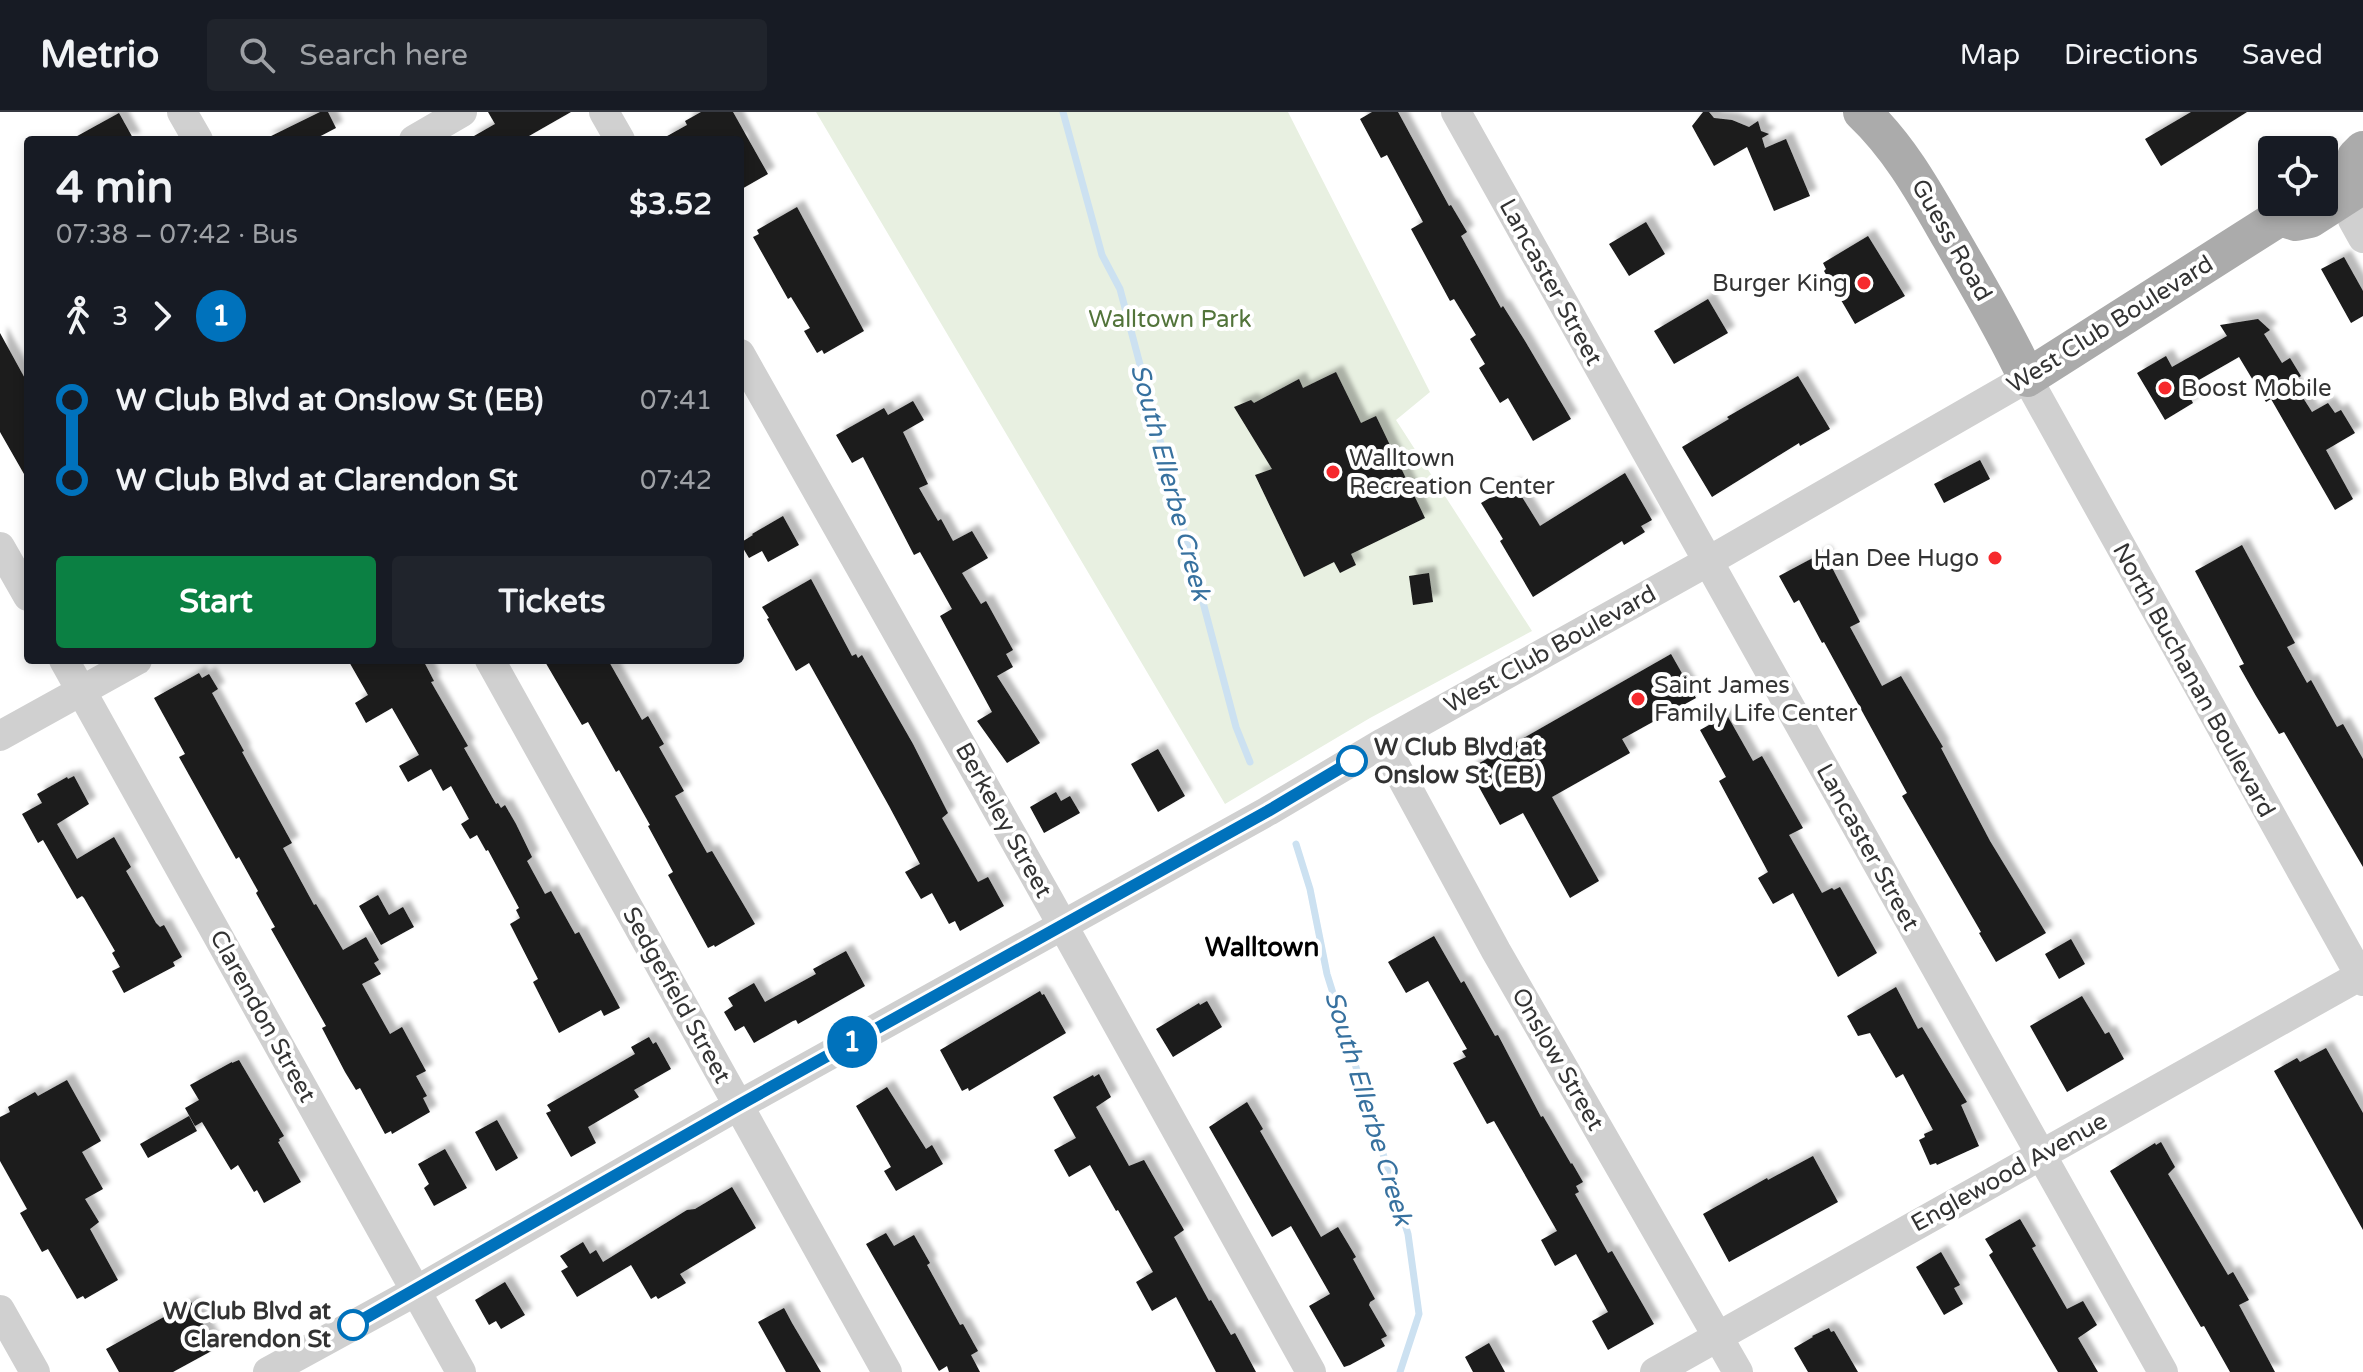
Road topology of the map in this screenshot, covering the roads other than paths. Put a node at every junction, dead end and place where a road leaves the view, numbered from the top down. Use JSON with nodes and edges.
{"nodes":[{"id":1,"x":182,"y":112,"type":"edge"},
{"id":2,"x":462,"y":112,"type":"edge"},
{"id":3,"x":604,"y":112,"type":"edge"},
{"id":4,"x":1456,"y":112,"type":"edge"},
{"id":5,"x":1862,"y":112,"type":"edge"},
{"id":6,"x":196,"y":136,"type":"edge"},
{"id":7,"x":421,"y":136,"type":"edge"},
{"id":8,"x":618,"y":136,"type":"edge"},
{"id":9,"x":2363,"y":137,"type":"edge"},
{"id":10,"x":2363,"y":150,"type":"edge"},
{"id":11,"x":2338,"y":155,"type":"edge"},
{"id":12,"x":2355,"y":190,"type":"edge"},
{"id":13,"x":2273,"y":216,"type":"edge"},
{"id":14,"x":2289,"y":216,"type":"edge"},
{"id":15,"x":2311,"y":216,"type":"edge"},
{"id":16,"x":2363,"y":238,"type":"edge"},
{"id":17,"x":744,"y":361,"type":"edge"},
{"id":18,"x":2027,"y":378,"type":"junction"},
{"id":19,"x":0,"y":547,"type":"edge"},
{"id":20,"x":1707,"y":562,"type":"junction"},
{"id":21,"x":24,"y":589,"type":"edge"},
{"id":22,"x":66,"y":664,"type":"edge"},
{"id":23,"x":130,"y":664,"type":"edge"},
{"id":24,"x":492,"y":664,"type":"edge"},
{"id":25,"x":81,"y":691,"type":"junction"},
{"id":26,"x":0,"y":736,"type":"edge"},
{"id":27,"x":1383,"y":743,"type":"junction"},
{"id":28,"x":1063,"y":926,"type":"junction"},
{"id":29,"x":2362,"y":976,"type":"edge"},
{"id":30,"x":739,"y":1105,"type":"junction"},
{"id":31,"x":2040,"y":1154,"type":"junction"},
{"id":32,"x":416,"y":1291,"type":"junction"},
{"id":33,"x":0,"y":1310,"type":"edge"},
{"id":34,"x":1718,"y":1337,"type":"junction"},
{"id":35,"x":35,"y":1372,"type":"edge"},
{"id":36,"x":268,"y":1372,"type":"edge"},
{"id":37,"x":461,"y":1372,"type":"edge"},
{"id":38,"x":887,"y":1372,"type":"edge"},
{"id":39,"x":1311,"y":1372,"type":"edge"},
{"id":40,"x":1655,"y":1372,"type":"edge"},
{"id":41,"x":1738,"y":1372,"type":"edge"},
{"id":42,"x":2163,"y":1372,"type":"edge"}],
"edges":[{"from":1,"to":6,"type":"street"},
{"from":2,"to":7,"type":"street"},
{"from":3,"to":8,"type":"street"},
{"from":4,"to":20,"type":"street","name":"Lancaster Street"},
{"from":5,"to":18,"type":"main road","name":"Guess Road"},
{"from":9,"to":11,"type":"main road"},
{"from":10,"to":12,"type":"main road"},
{"from":12,"to":16,"type":"street"},
{"from":13,"to":18,"type":"main road","name":"West Club Boulevard"},
{"from":14,"to":15,"type":"main road","name":"West Club Boulevard"},
{"from":17,"to":28,"type":"street","name":"Berkeley Street"},
{"from":18,"to":20,"type":"street","name":"West Club Boulevard"},
{"from":18,"to":29,"type":"street","name":"North Buchanan Boulevard"},
{"from":19,"to":21,"type":"street"},
{"from":20,"to":27,"type":"street","name":"West Club Boulevard"},
{"from":20,"to":31,"type":"street","name":"Lancaster Street"},
{"from":22,"to":25,"type":"street","name":"Clarendon Street"},
{"from":23,"to":25,"type":"street"},
{"from":24,"to":30,"type":"street","name":"Sedgefield Street"},
{"from":25,"to":26,"type":"street"},
{"from":25,"to":32,"type":"street","name":"Clarendon Street"},
{"from":27,"to":28,"type":"street","name":"West Club Boulevard"},
{"from":27,"to":34,"type":"street","name":"Onslow Street"},
{"from":28,"to":30,"type":"street","name":"West Club Boulevard"},
{"from":28,"to":39,"type":"street","name":"Berkeley Street"},
{"from":29,"to":31,"type":"street","name":"Englewood Avenue"},
{"from":30,"to":32,"type":"street","name":"West Club Boulevard"},
{"from":30,"to":38,"type":"street","name":"Sedgefield Street"},
{"from":31,"to":34,"type":"street","name":"Englewood Avenue"},
{"from":31,"to":42,"type":"street","name":"Lancaster Street"},
{"from":32,"to":36,"type":"street","name":"West Club Boulevard"},
{"from":32,"to":37,"type":"street","name":"Clarendon Street"},
{"from":33,"to":35,"type":"street"},
{"from":34,"to":40,"type":"street","name":"Englewood Avenue"},
{"from":34,"to":41,"type":"street","name":"Onslow Street"}]}
